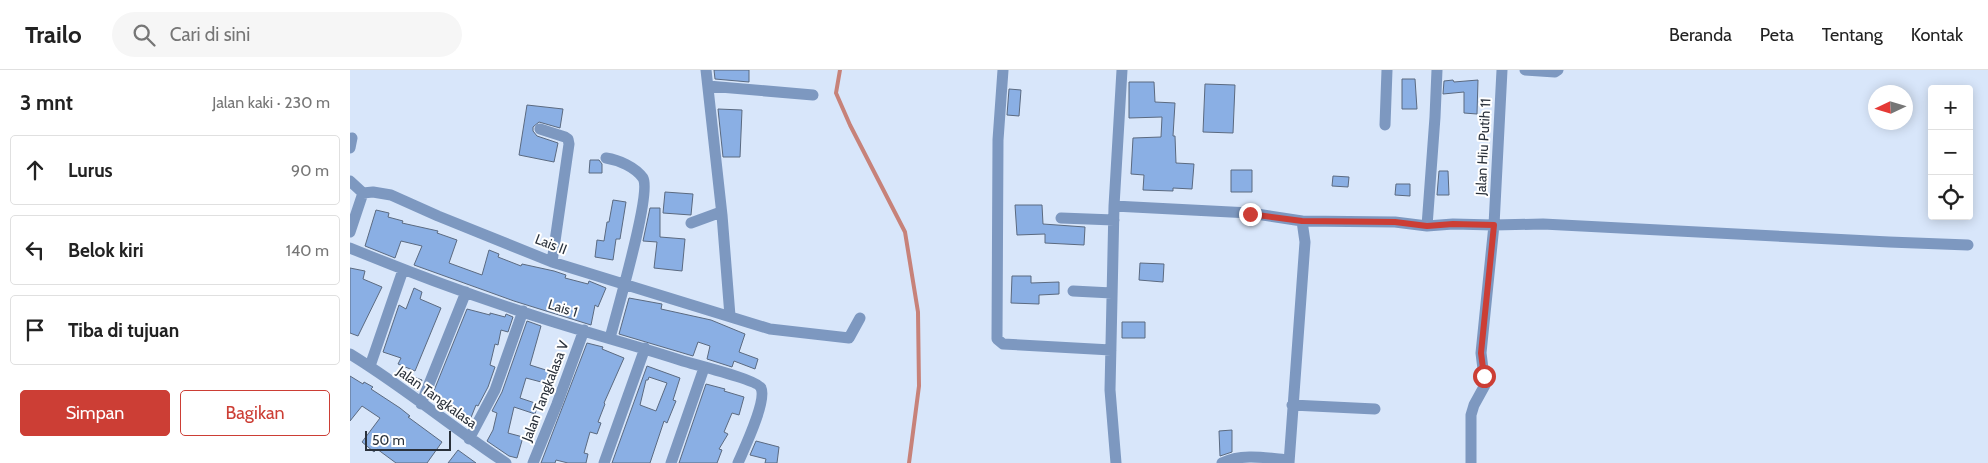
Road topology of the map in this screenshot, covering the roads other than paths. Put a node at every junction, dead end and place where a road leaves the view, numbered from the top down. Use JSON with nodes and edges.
{"nodes":[{"id":1,"x":706,"y":70,"type":"edge"},
{"id":2,"x":1002,"y":70,"type":"edge"},
{"id":3,"x":1122,"y":70,"type":"edge"},
{"id":4,"x":1387,"y":70,"type":"edge"},
{"id":5,"x":1437,"y":70,"type":"edge"},
{"id":6,"x":1502,"y":70,"type":"edge"},
{"id":7,"x":1525,"y":70,"type":"edge"},
{"id":8,"x":1558,"y":70,"type":"edge"},
{"id":9,"x":708,"y":86,"type":"junction"},
{"id":10,"x":813,"y":95,"type":"dead end"},
{"id":11,"x":1385,"y":125,"type":"dead end"},
{"id":12,"x":540,"y":129,"type":"dead end"},
{"id":13,"x":606,"y":158,"type":"dead end"},
{"id":14,"x":350,"y":181,"type":"edge"},
{"id":15,"x":363,"y":194,"type":"junction"},
{"id":16,"x":1114,"y":206,"type":"junction"},
{"id":17,"x":722,"y":212,"type":"junction"},
{"id":18,"x":1062,"y":218,"type":"dead end"},
{"id":19,"x":1114,"y":220,"type":"junction"},
{"id":20,"x":1302,"y":221,"type":"junction"},
{"id":21,"x":691,"y":223,"type":"dead end"},
{"id":22,"x":1494,"y":225,"type":"junction"},
{"id":23,"x":1427,"y":226,"type":"junction"},
{"id":24,"x":350,"y":232,"type":"edge"},
{"id":25,"x":1968,"y":245,"type":"dead end"},
{"id":26,"x":350,"y":248,"type":"edge"},
{"id":27,"x":552,"y":262,"type":"junction"},
{"id":28,"x":403,"y":270,"type":"junction"},
{"id":29,"x":623,"y":285,"type":"junction"},
{"id":30,"x":1073,"y":291,"type":"dead end"},
{"id":31,"x":466,"y":292,"type":"junction"},
{"id":32,"x":1112,"y":292,"type":"junction"},
{"id":33,"x":523,"y":311,"type":"junction"},
{"id":34,"x":730,"y":316,"type":"junction"},
{"id":35,"x":860,"y":318,"type":"dead end"},
{"id":36,"x":584,"y":330,"type":"junction"},
{"id":37,"x":610,"y":338,"type":"junction"},
{"id":38,"x":645,"y":348,"type":"junction"},
{"id":39,"x":1112,"y":350,"type":"junction"},
{"id":40,"x":350,"y":354,"type":"edge"},
{"id":41,"x":370,"y":366,"type":"junction"},
{"id":42,"x":704,"y":368,"type":"junction"},
{"id":43,"x":421,"y":404,"type":"junction"},
{"id":44,"x":1292,"y":405,"type":"junction"},
{"id":45,"x":1375,"y":409,"type":"dead end"},
{"id":46,"x":469,"y":439,"type":"junction"},
{"id":47,"x":1289,"y":461,"type":"edge"},
{"id":48,"x":741,"y":462,"type":"edge"},
{"id":49,"x":506,"y":463,"type":"edge"},
{"id":50,"x":533,"y":463,"type":"edge"},
{"id":51,"x":604,"y":463,"type":"edge"},
{"id":52,"x":671,"y":463,"type":"edge"},
{"id":53,"x":1116,"y":463,"type":"edge"},
{"id":54,"x":1222,"y":463,"type":"edge"},
{"id":55,"x":1471,"y":463,"type":"edge"}],
"edges":[{"from":1,"to":9,"type":"street"},
{"from":2,"to":39,"type":"street"},
{"from":3,"to":16,"type":"street"},
{"from":4,"to":11,"type":"street"},
{"from":5,"to":23,"type":"street"},
{"from":6,"to":22,"type":"street","name":"Jalan Hiu Putih 11"},
{"from":7,"to":8,"type":"street"},
{"from":9,"to":10,"type":"street"},
{"from":9,"to":17,"type":"street"},
{"from":12,"to":27,"type":"street"},
{"from":13,"to":29,"type":"street"},
{"from":14,"to":15,"type":"street"},
{"from":15,"to":24,"type":"street"},
{"from":15,"to":27,"type":"street","name":"Lais II"},
{"from":16,"to":19,"type":"street"},
{"from":16,"to":20,"type":"street"},
{"from":17,"to":21,"type":"street"},
{"from":17,"to":34,"type":"street"},
{"from":18,"to":19,"type":"street"},
{"from":19,"to":32,"type":"street"},
{"from":20,"to":23,"type":"street"},
{"from":20,"to":44,"type":"street"},
{"from":22,"to":23,"type":"street"},
{"from":22,"to":25,"type":"street"},
{"from":22,"to":55,"type":"street","name":"Jalan Hiu Putih 11"},
{"from":26,"to":28,"type":"street","name":"Lais 1"},
{"from":27,"to":29,"type":"street","name":"Lais II"},
{"from":28,"to":31,"type":"street","name":"Lais 1"},
{"from":28,"to":41,"type":"street"},
{"from":29,"to":34,"type":"street","name":"Lais II"},
{"from":29,"to":37,"type":"street"},
{"from":30,"to":32,"type":"street"},
{"from":31,"to":33,"type":"street","name":"Lais 1"},
{"from":31,"to":43,"type":"street"},
{"from":32,"to":39,"type":"street"},
{"from":33,"to":36,"type":"street","name":"Lais 1"},
{"from":33,"to":46,"type":"street"},
{"from":34,"to":35,"type":"street","name":"Lais II"},
{"from":36,"to":37,"type":"street","name":"Lais 1"},
{"from":36,"to":50,"type":"street","name":"Jalan Tangkalasa V"},
{"from":37,"to":38,"type":"street","name":"Lais 1"},
{"from":38,"to":42,"type":"street","name":"Lais 1"},
{"from":38,"to":51,"type":"street"},
{"from":39,"to":53,"type":"street"},
{"from":40,"to":41,"type":"street","name":"Jalan Tangkalasa"},
{"from":41,"to":43,"type":"street","name":"Jalan Tangkalasa"},
{"from":42,"to":48,"type":"street","name":"Lais 1"},
{"from":42,"to":52,"type":"street"},
{"from":43,"to":46,"type":"street","name":"Jalan Tangkalasa"},
{"from":44,"to":45,"type":"street"},
{"from":44,"to":47,"type":"street"},
{"from":46,"to":49,"type":"street","name":"Jalan Tangkalasa"},
{"from":47,"to":54,"type":"street"}]}
